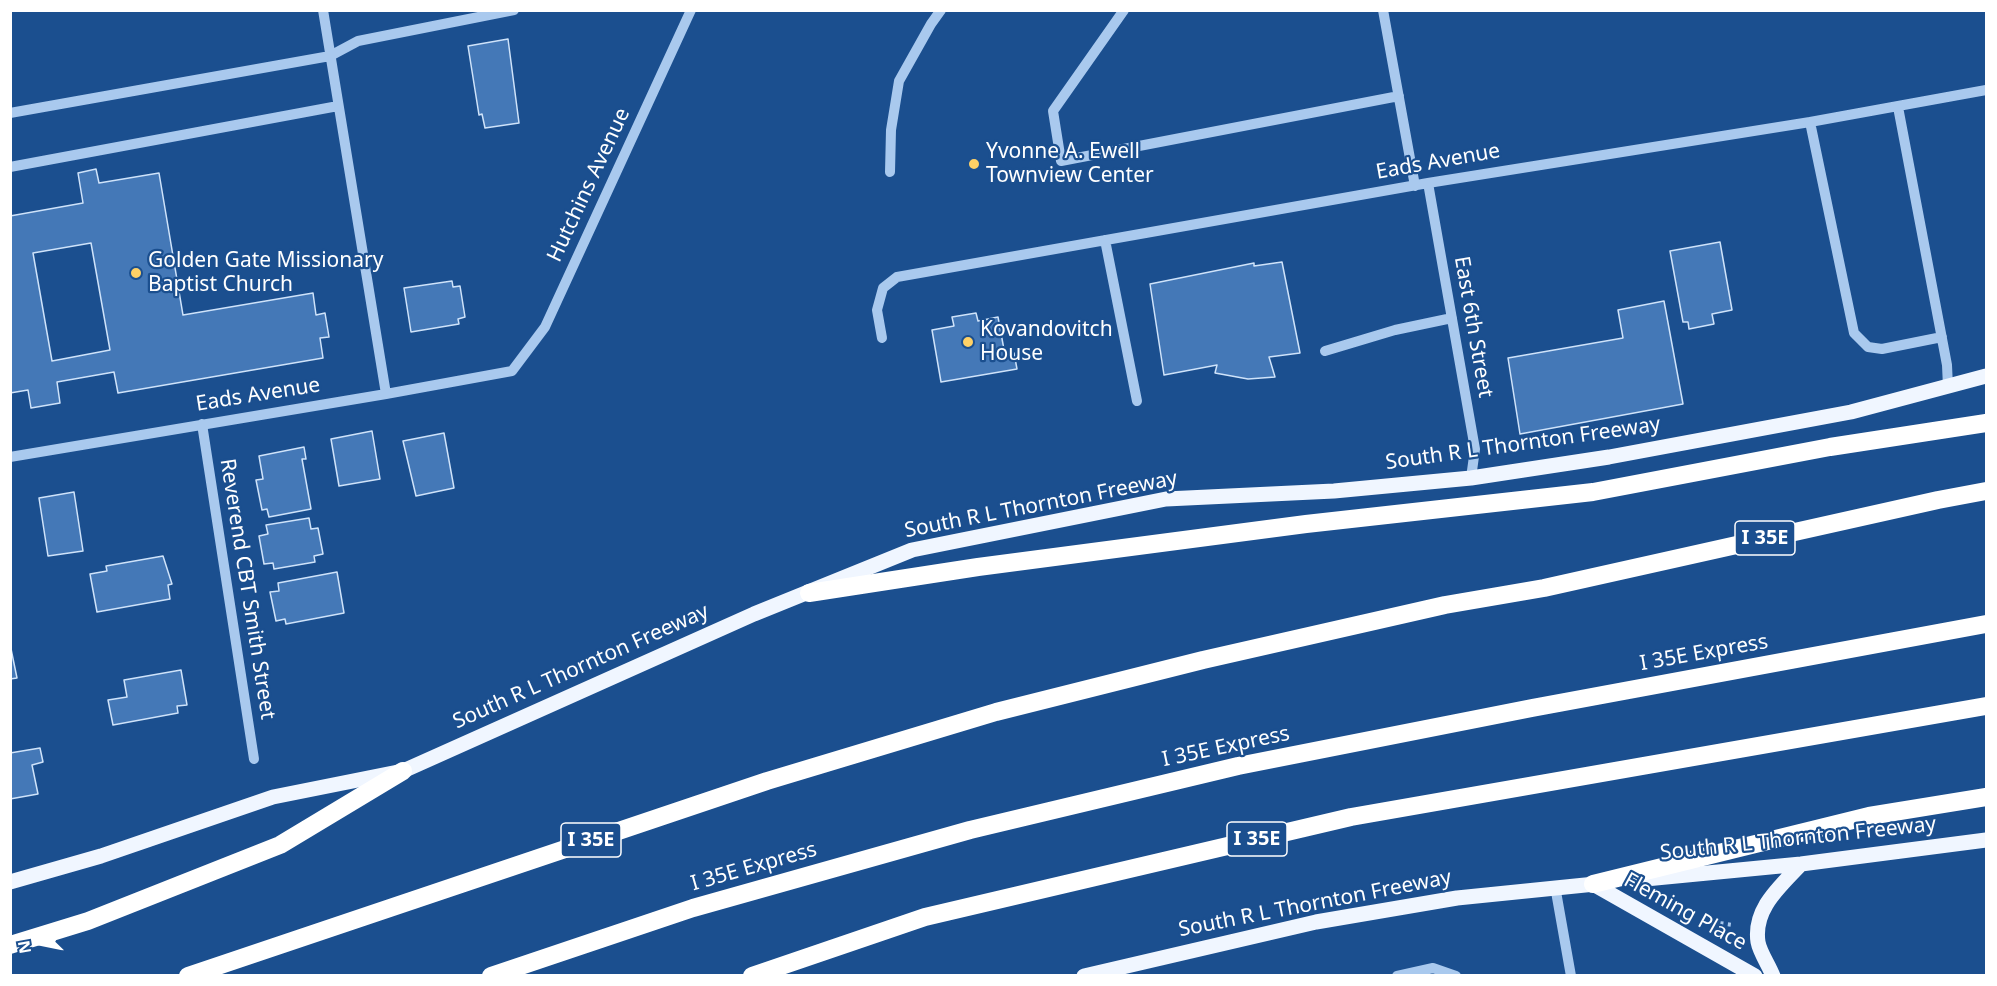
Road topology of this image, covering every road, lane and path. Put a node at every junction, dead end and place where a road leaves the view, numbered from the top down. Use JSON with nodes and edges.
{"nodes":[{"id":1,"x":323,"y":10,"type":"edge"},
{"id":2,"x":514,"y":10,"type":"edge"},
{"id":3,"x":692,"y":10,"type":"edge"},
{"id":4,"x":941,"y":10,"type":"edge"},
{"id":5,"x":1124,"y":10,"type":"edge"},
{"id":6,"x":1383,"y":10,"type":"edge"},
{"id":7,"x":330,"y":56,"type":"junction"},
{"id":8,"x":1986,"y":90,"type":"edge"},
{"id":9,"x":1399,"y":96,"type":"junction"},
{"id":10,"x":338,"y":106,"type":"junction"},
{"id":11,"x":1899,"y":107,"type":"junction"},
{"id":12,"x":10,"y":113,"type":"edge"},
{"id":13,"x":1810,"y":122,"type":"junction"},
{"id":14,"x":10,"y":167,"type":"edge"},
{"id":15,"x":890,"y":172,"type":"dead end"},
{"id":16,"x":1428,"y":183,"type":"junction"},
{"id":17,"x":1415,"y":186,"type":"junction"},
{"id":18,"x":1105,"y":240,"type":"junction"},
{"id":19,"x":1452,"y":318,"type":"junction"},
{"id":20,"x":1942,"y":337,"type":"junction"},
{"id":21,"x":882,"y":338,"type":"dead end"},
{"id":22,"x":1325,"y":351,"type":"dead end"},
{"id":23,"x":512,"y":370,"type":"joint"},
{"id":24,"x":1986,"y":376,"type":"edge"},
{"id":25,"x":1948,"y":387,"type":"junction"},
{"id":26,"x":386,"y":394,"type":"junction"},
{"id":27,"x":1137,"y":401,"type":"dead end"},
{"id":28,"x":1986,"y":423,"type":"edge"},
{"id":29,"x":202,"y":424,"type":"junction"},
{"id":30,"x":10,"y":457,"type":"edge"},
{"id":31,"x":1471,"y":478,"type":"junction"},
{"id":32,"x":1986,"y":490,"type":"edge"},
{"id":33,"x":809,"y":592,"type":"junction"},
{"id":34,"x":1986,"y":624,"type":"edge"},
{"id":35,"x":1986,"y":706,"type":"edge"},
{"id":36,"x":254,"y":759,"type":"dead end"},
{"id":37,"x":403,"y":771,"type":"junction"},
{"id":38,"x":1986,"y":797,"type":"edge"},
{"id":39,"x":1986,"y":840,"type":"edge"},
{"id":40,"x":1802,"y":864,"type":"junction"},
{"id":41,"x":10,"y":882,"type":"edge"},
{"id":42,"x":1593,"y":884,"type":"junction"},
{"id":43,"x":1555,"y":886,"type":"junction"},
{"id":44,"x":10,"y":945,"type":"edge"},
{"id":45,"x":188,"y":975,"type":"edge"},
{"id":46,"x":490,"y":975,"type":"edge"},
{"id":47,"x":752,"y":975,"type":"edge"},
{"id":48,"x":1084,"y":975,"type":"edge"},
{"id":49,"x":1397,"y":975,"type":"edge"},
{"id":50,"x":1456,"y":975,"type":"edge"},
{"id":51,"x":1570,"y":975,"type":"edge"},
{"id":52,"x":1755,"y":975,"type":"edge"},
{"id":53,"x":1773,"y":975,"type":"edge"}],
"edges":[{"from":1,"to":7,"type":"street"},
{"from":2,"to":7,"type":"street"},
{"from":3,"to":23,"type":"street","name":"Hutchins Avenue"},
{"from":4,"to":15,"type":"street"},
{"from":5,"to":9,"type":"street"},
{"from":6,"to":9,"type":"street"},
{"from":7,"to":10,"type":"street"},
{"from":7,"to":12,"type":"street"},
{"from":8,"to":11,"type":"street","name":"Eads Avenue"},
{"from":9,"to":17,"type":"street"},
{"from":10,"to":14,"type":"street"},
{"from":10,"to":26,"type":"street"},
{"from":11,"to":13,"type":"street","name":"Eads Avenue"},
{"from":11,"to":20,"type":"street"},
{"from":13,"to":16,"type":"street","name":"Eads Avenue"},
{"from":13,"to":20,"type":"street"},
{"from":16,"to":17,"type":"street","name":"Eads Avenue"},
{"from":16,"to":19,"type":"street","name":"East 6th Street"},
{"from":17,"to":18,"type":"street","name":"Eads Avenue"},
{"from":18,"to":21,"type":"street","name":"Eads Avenue"},
{"from":18,"to":27,"type":"street"},
{"from":19,"to":22,"type":"street"},
{"from":19,"to":31,"type":"street","name":"East 6th Street"},
{"from":20,"to":25,"type":"street"},
{"from":23,"to":26,"type":"street","name":"Eads Avenue"},
{"from":24,"to":25,"type":"main road","name":"South R L Thornton Freeway"},
{"from":25,"to":31,"type":"main road","name":"South R L Thornton Freeway"},
{"from":26,"to":29,"type":"street","name":"Eads Avenue"},
{"from":28,"to":33,"type":"highway"},
{"from":29,"to":30,"type":"street","name":"Eads Avenue"},
{"from":29,"to":36,"type":"street","name":"Reverend CBT Smith Street"},
{"from":31,"to":33,"type":"main road","name":"South R L Thornton Freeway"},
{"from":32,"to":45,"type":"highway","number":"I 35E"},
{"from":33,"to":37,"type":"main road","name":"South R L Thornton Freeway"},
{"from":34,"to":46,"type":"highway","name":"I 35E Express"},
{"from":35,"to":47,"type":"highway","number":"I 35E"},
{"from":37,"to":41,"type":"main road","name":"South R L Thornton Freeway"},
{"from":37,"to":44,"type":"highway"},
{"from":38,"to":42,"type":"highway"},
{"from":39,"to":40,"type":"main road","name":"South R L Thornton Freeway"},
{"from":40,"to":42,"type":"main road","name":"South R L Thornton Freeway"},
{"from":40,"to":53,"type":"main road","name":"Fleming Place"},
{"from":42,"to":43,"type":"main road","name":"South R L Thornton Freeway"},
{"from":42,"to":52,"type":"main road","name":"Fleming Place"},
{"from":43,"to":48,"type":"main road","name":"South R L Thornton Freeway"},
{"from":43,"to":51,"type":"street"},
{"from":49,"to":50,"type":"street"}]}
